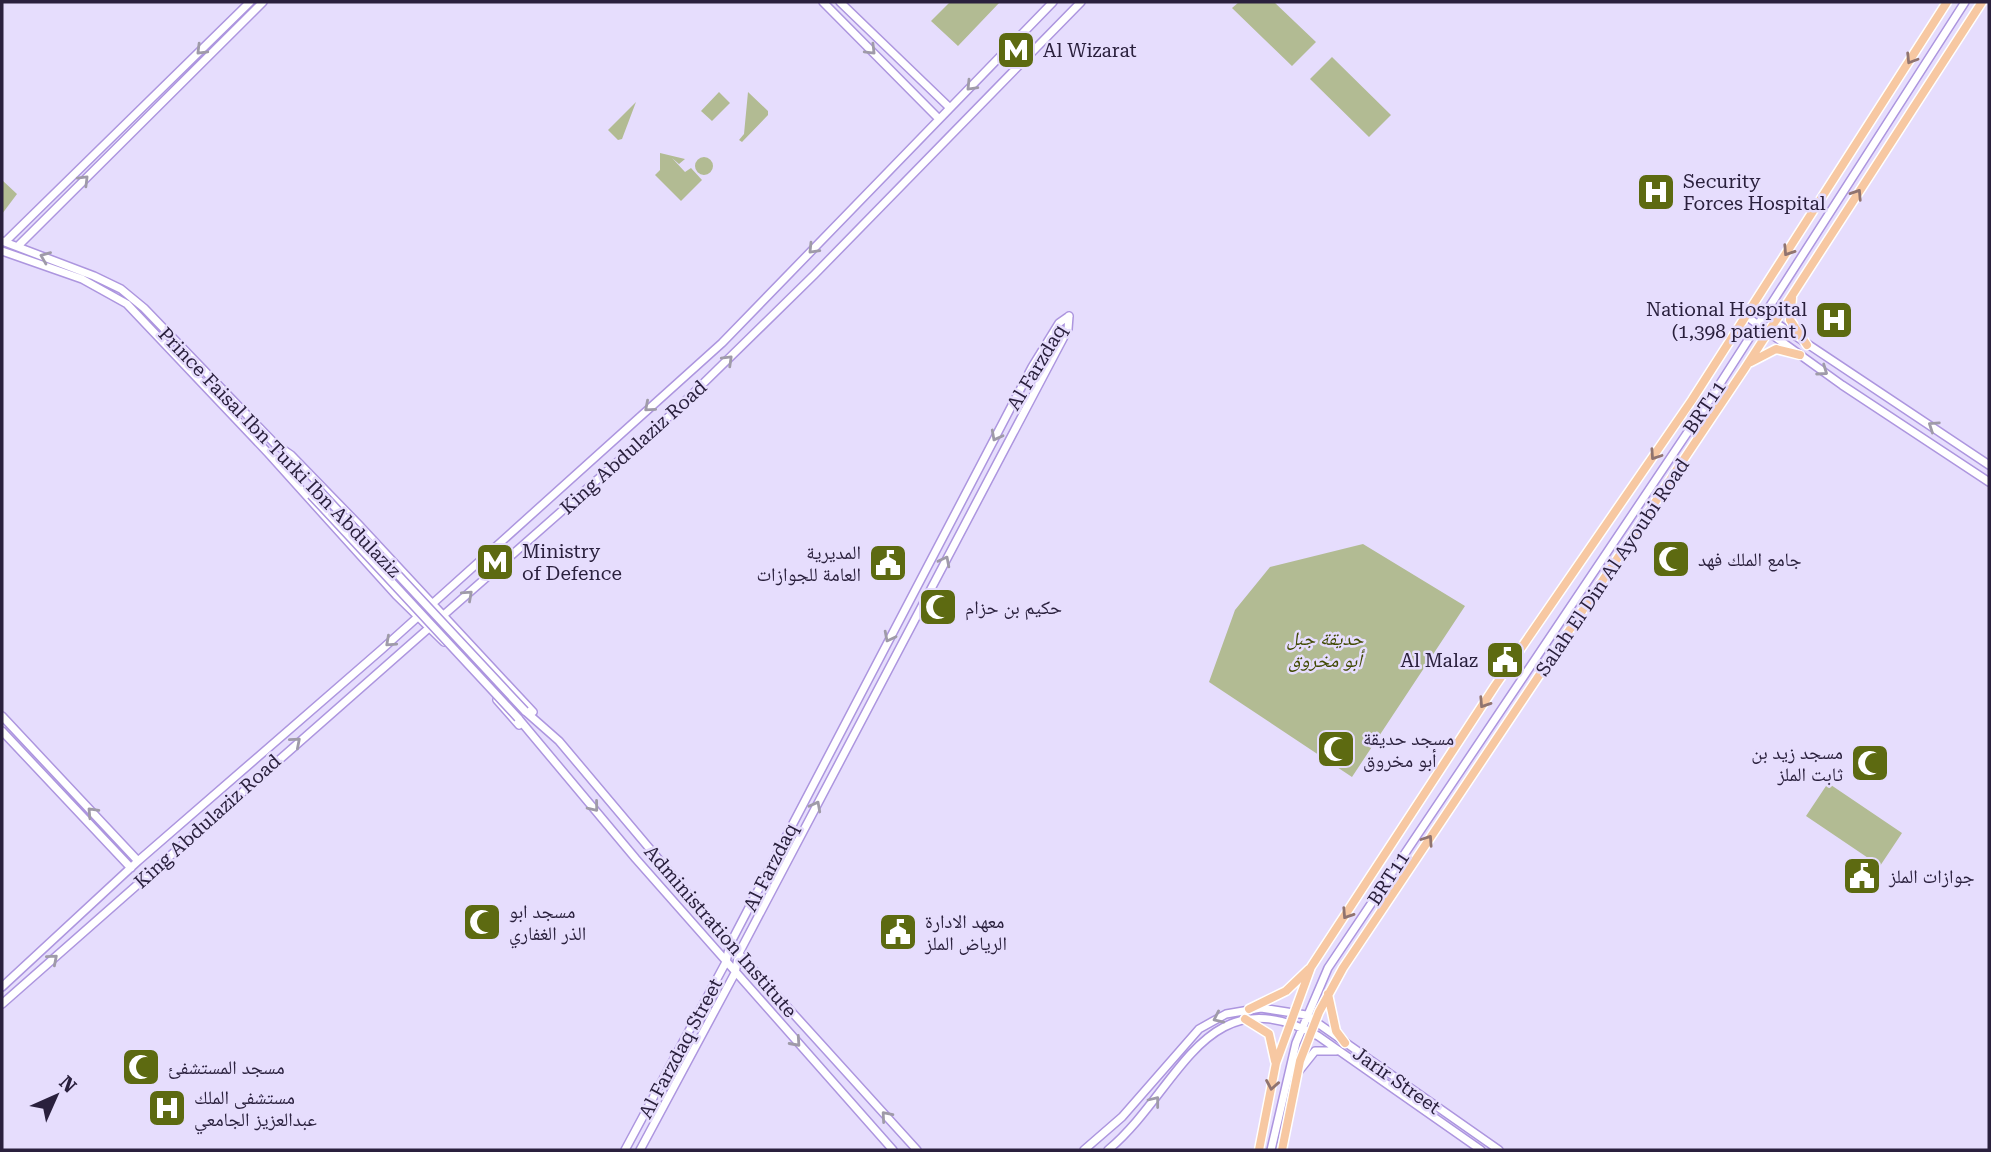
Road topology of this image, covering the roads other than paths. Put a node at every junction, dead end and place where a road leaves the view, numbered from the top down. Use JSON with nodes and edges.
{"nodes":[{"id":1,"x":250,"y":2,"type":"edge"},
{"id":2,"x":263,"y":2,"type":"edge"},
{"id":3,"x":823,"y":2,"type":"edge"},
{"id":4,"x":840,"y":2,"type":"edge"},
{"id":5,"x":1053,"y":2,"type":"edge"},
{"id":6,"x":1081,"y":2,"type":"edge"},
{"id":7,"x":1947,"y":2,"type":"edge"},
{"id":8,"x":1965,"y":2,"type":"edge"},
{"id":9,"x":1982,"y":2,"type":"edge"},
{"id":10,"x":926,"y":85,"type":"junction"},
{"id":11,"x":916,"y":96,"type":"junction"},
{"id":12,"x":950,"y":108,"type":"junction"},
{"id":13,"x":939,"y":119,"type":"junction"},
{"id":14,"x":120,"y":129,"type":"junction"},
{"id":15,"x":128,"y":136,"type":"junction"},
{"id":16,"x":104,"y":144,"type":"junction"},
{"id":17,"x":111,"y":153,"type":"junction"},
{"id":18,"x":3,"y":242,"type":"edge"},
{"id":19,"x":18,"y":246,"type":"junction"},
{"id":20,"x":2,"y":251,"type":"edge"},
{"id":21,"x":1793,"y":292,"type":"junction"},
{"id":22,"x":1752,"y":307,"type":"junction"},
{"id":23,"x":1764,"y":315,"type":"junction"},
{"id":24,"x":1746,"y":316,"type":"junction"},
{"id":25,"x":1774,"y":322,"type":"junction"},
{"id":26,"x":1758,"y":325,"type":"junction"},
{"id":27,"x":1768,"y":331,"type":"junction"},
{"id":28,"x":1807,"y":345,"type":"junction"},
{"id":29,"x":1800,"y":355,"type":"junction"},
{"id":30,"x":1748,"y":364,"type":"junction"},
{"id":31,"x":275,"y":444,"type":"junction"},
{"id":32,"x":268,"y":453,"type":"junction"},
{"id":33,"x":1989,"y":465,"type":"edge"},
{"id":34,"x":1989,"y":482,"type":"edge"},
{"id":35,"x":314,"y":492,"type":"junction"},
{"id":36,"x":412,"y":582,"type":"junction"},
{"id":37,"x":393,"y":592,"type":"junction"},
{"id":38,"x":432,"y":604,"type":"junction"},
{"id":39,"x":418,"y":616,"type":"junction"},
{"id":40,"x":443,"y":617,"type":"junction"},
{"id":41,"x":426,"y":627,"type":"junction"},
{"id":42,"x":460,"y":634,"type":"junction"},
{"id":43,"x":450,"y":646,"type":"junction"},
{"id":44,"x":525,"y":711,"type":"joint"},
{"id":45,"x":2,"y":716,"type":"edge"},
{"id":46,"x":2,"y":731,"type":"edge"},
{"id":47,"x":559,"y":741,"type":"junction"},
{"id":48,"x":568,"y":775,"type":"junction"},
{"id":49,"x":236,"y":796,"type":"junction"},
{"id":50,"x":154,"y":848,"type":"junction"},
{"id":51,"x":138,"y":861,"type":"junction"},
{"id":52,"x":131,"y":868,"type":"junction"},
{"id":53,"x":730,"y":944,"type":"junction"},
{"id":54,"x":739,"y":953,"type":"junction"},
{"id":55,"x":726,"y":962,"type":"junction"},
{"id":56,"x":1311,"y":967,"type":"junction"},
{"id":57,"x":735,"y":973,"type":"junction"},
{"id":58,"x":2,"y":987,"type":"edge"},
{"id":59,"x":1328,"y":994,"type":"junction"},
{"id":60,"x":2,"y":1004,"type":"edge"},
{"id":61,"x":1249,"y":1009,"type":"junction"},
{"id":62,"x":1294,"y":1013,"type":"junction"},
{"id":63,"x":1245,"y":1019,"type":"junction"},
{"id":64,"x":1304,"y":1021,"type":"junction"},
{"id":65,"x":1290,"y":1022,"type":"junction"},
{"id":66,"x":1314,"y":1022,"type":"junction"},
{"id":67,"x":1311,"y":1032,"type":"junction"},
{"id":68,"x":1345,"y":1043,"type":"junction"},
{"id":69,"x":1339,"y":1052,"type":"junction"},
{"id":70,"x":1276,"y":1063,"type":"junction"},
{"id":71,"x":1298,"y":1071,"type":"junction"},
{"id":72,"x":625,"y":1150,"type":"edge"},
{"id":73,"x":640,"y":1150,"type":"edge"},
{"id":74,"x":892,"y":1150,"type":"edge"},
{"id":75,"x":917,"y":1150,"type":"edge"},
{"id":76,"x":1084,"y":1150,"type":"edge"},
{"id":77,"x":1108,"y":1150,"type":"edge"},
{"id":78,"x":1259,"y":1150,"type":"edge"},
{"id":79,"x":1271,"y":1150,"type":"edge"},
{"id":80,"x":1282,"y":1150,"type":"edge"},
{"id":81,"x":1481,"y":1150,"type":"edge"},
{"id":82,"x":1499,"y":1150,"type":"edge"}],
"edges":[{"from":1,"to":14,"type":"main road","one_way":true},
{"from":2,"to":15,"type":"main road"},
{"from":3,"to":11,"type":"main road","one_way":true},
{"from":4,"to":10,"type":"main road"},
{"from":5,"to":12,"type":"main road","name":"King Abdulaziz Road","one_way":true},
{"from":40,"to":6,"type":"main road","name":"King Abdulaziz Road","one_way":true},
{"from":7,"to":22,"type":"main road","name":"Salah El Din Al Ayoubi Road","one_way":true},
{"from":8,"to":23,"type":"main road","name":"BRT11"},
{"from":21,"to":9,"type":"main road","name":"Salah El Din Al Ayoubi Road","one_way":true},
{"from":10,"to":11,"type":"main road"},
{"from":10,"to":12,"type":"main road"},
{"from":11,"to":13,"type":"main road"},
{"from":12,"to":13,"type":"main road","name":"King Abdulaziz Road"},
{"from":13,"to":38,"type":"main road","name":"King Abdulaziz Road","one_way":true},
{"from":14,"to":15,"type":"main road"},
{"from":14,"to":16,"type":"main road"},
{"from":15,"to":17,"type":"main road"},
{"from":16,"to":17,"type":"main road"},
{"from":16,"to":18,"type":"main road"},
{"from":19,"to":17,"type":"main road","one_way":true},
{"from":18,"to":19,"type":"main road","name":"Prince Faisal Ibn Turki Ibn Abdulaziz"},
{"from":31,"to":19,"type":"main road","name":"Prince Faisal Ibn Turki Ibn Abdulaziz","one_way":true},
{"from":20,"to":32,"type":"main road"},
{"from":21,"to":25,"type":"main road","name":"Salah El Din Al Ayoubi Road"},
{"from":21,"to":28,"type":"main road"},
{"from":22,"to":23,"type":"main road"},
{"from":22,"to":24,"type":"main road","name":"Salah El Din Al Ayoubi Road"},
{"from":23,"to":25,"type":"main road"},
{"from":23,"to":26,"type":"main road","name":"BRT11"},
{"from":24,"to":26,"type":"main road"},
{"from":24,"to":56,"type":"main road","name":"Salah El Din Al Ayoubi Road","one_way":true},
{"from":25,"to":27,"type":"main road","name":"Salah El Din Al Ayoubi Road"},
{"from":25,"to":28,"type":"main road"},
{"from":26,"to":27,"type":"main road"},
{"from":26,"to":64,"type":"main road","name":"BRT11"},
{"from":27,"to":29,"type":"main road"},
{"from":27,"to":30,"type":"main road","name":"Salah El Din Al Ayoubi Road"},
{"from":33,"to":28,"type":"main road","one_way":true},
{"from":29,"to":30,"type":"main road"},
{"from":29,"to":34,"type":"main road","one_way":true},
{"from":59,"to":30,"type":"main road","name":"Salah El Din Al Ayoubi Road","one_way":true},
{"from":31,"to":35,"type":"main road","name":"Prince Faisal Ibn Turki Ibn Abdulaziz"},
{"from":31,"to":36,"type":"main road"},
{"from":32,"to":35,"type":"main road"},
{"from":32,"to":37,"type":"main road"},
{"from":35,"to":44,"type":"main road","name":"Prince Faisal Ibn Turki Ibn Abdulaziz","bridge":true},
{"from":35,"to":48,"type":"main road","name":"Administration Institute","bridge":true},
{"from":36,"to":37,"type":"main road"},
{"from":36,"to":38,"type":"main road"},
{"from":37,"to":39,"type":"main road"},
{"from":38,"to":39,"type":"main road","name":"King Abdulaziz Road"},
{"from":38,"to":40,"type":"main road"},
{"from":39,"to":41,"type":"main road"},
{"from":39,"to":50,"type":"main road","name":"King Abdulaziz Road","one_way":true},
{"from":40,"to":41,"type":"main road","name":"King Abdulaziz Road"},
{"from":40,"to":42,"type":"main road"},
{"from":41,"to":43,"type":"main road"},
{"from":49,"to":41,"type":"main road","name":"King Abdulaziz Road","one_way":true},
{"from":42,"to":43,"type":"main road"},
{"from":42,"to":47,"type":"main road"},
{"from":43,"to":48,"type":"main road"},
{"from":44,"to":47,"type":"main road","name":"Administration Institute"},
{"from":51,"to":45,"type":"main road","one_way":true},
{"from":46,"to":52,"type":"main road"},
{"from":47,"to":53,"type":"main road","name":"Administration Institute"},
{"from":48,"to":55,"type":"main road","name":"Administration Institute","one_way":true},
{"from":49,"to":50,"type":"main road"},
{"from":60,"to":49,"type":"main road","name":"King Abdulaziz Road","one_way":true},
{"from":50,"to":51,"type":"main road","name":"King Abdulaziz Road"},
{"from":51,"to":52,"type":"main road","name":"King Abdulaziz Road"},
{"from":52,"to":58,"type":"main road","name":"King Abdulaziz Road"},
{"from":53,"to":54,"type":"main road","name":"Administration Institute"},
{"from":54,"to":53,"type":"main road","name":"Al Farzdaq","one_way":true},
{"from":53,"to":55,"type":"main road","name":"Al Farzdaq Street"},
{"from":54,"to":57,"type":"main road","name":"Al Farzdaq Street"},
{"from":75,"to":54,"type":"main road","name":"Administration Institute","one_way":true},
{"from":55,"to":57,"type":"main road","name":"Administration Institute"},
{"from":55,"to":72,"type":"main road","name":"Al Farzdaq Street"},
{"from":56,"to":61,"type":"main road"},
{"from":56,"to":62,"type":"main road","name":"Salah El Din Al Ayoubi Road"},
{"from":57,"to":73,"type":"main road","name":"Al Farzdaq Street"},
{"from":57,"to":74,"type":"main road","name":"Administration Institute","one_way":true},
{"from":59,"to":66,"type":"main road","name":"Salah El Din Al Ayoubi Road"},
{"from":59,"to":68,"type":"main road"},
{"from":61,"to":62,"type":"main road","name":"Jarir Street"},
{"from":61,"to":76,"type":"main road","one_way":true},
{"from":62,"to":64,"type":"main road","name":"Jarir Street"},
{"from":62,"to":65,"type":"main road","name":"Salah El Din Al Ayoubi Road"},
{"from":63,"to":65,"type":"main road"},
{"from":63,"to":70,"type":"main road"},
{"from":77,"to":63,"type":"main road","one_way":true},
{"from":64,"to":65,"type":"main road"},
{"from":64,"to":66,"type":"main road","name":"Jarir Street"},
{"from":64,"to":67,"type":"main road"},
{"from":64,"to":79,"type":"main road","name":"BRT11"},
{"from":65,"to":70,"type":"main road","name":"Salah El Din Al Ayoubi Road"},
{"from":66,"to":67,"type":"main road","name":"Salah El Din Al Ayoubi Road"},
{"from":66,"to":68,"type":"main road","name":"Jarir Street"},
{"from":67,"to":69,"type":"main road"},
{"from":67,"to":71,"type":"main road","name":"Salah El Din Al Ayoubi Road"},
{"from":68,"to":82,"type":"main road","name":"Jarir Street"},
{"from":69,"to":71,"type":"main road"},
{"from":69,"to":81,"type":"main road"},
{"from":70,"to":78,"type":"main road","name":"Salah El Din Al Ayoubi Road","one_way":true},
{"from":71,"to":80,"type":"main road","name":"Salah El Din Al Ayoubi Road"}]}
